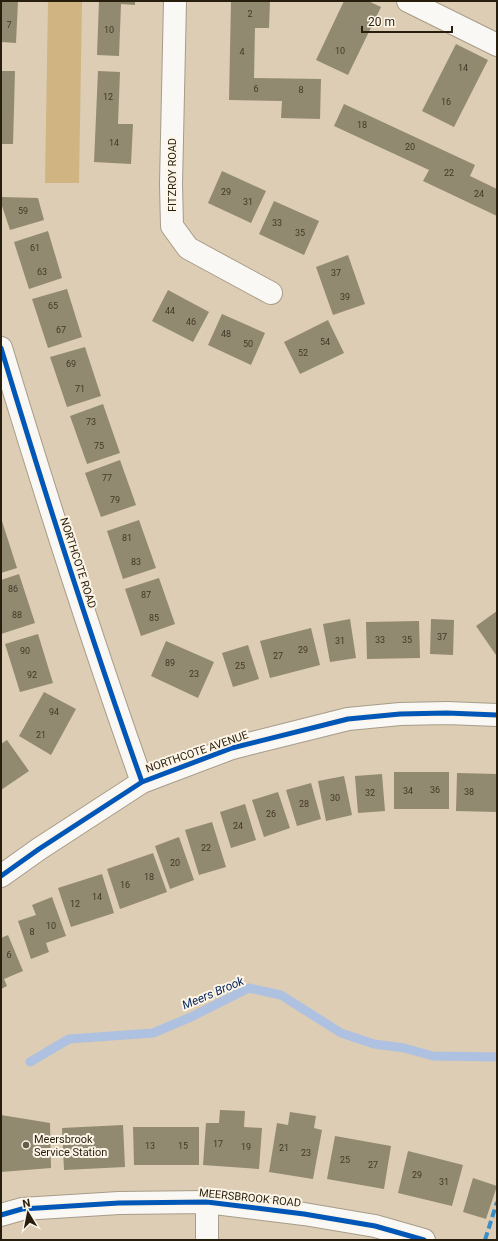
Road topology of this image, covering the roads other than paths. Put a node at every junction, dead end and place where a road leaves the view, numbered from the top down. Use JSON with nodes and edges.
{"nodes":[{"id":1,"x":175,"y":1,"type":"edge"},
{"id":2,"x":408,"y":1,"type":"edge"},
{"id":3,"x":497,"y":45,"type":"edge"},
{"id":4,"x":272,"y":293,"type":"dead end"},
{"id":5,"x":1,"y":348,"type":"edge"},
{"id":6,"x":497,"y":715,"type":"edge"},
{"id":7,"x":142,"y":782,"type":"junction"},
{"id":8,"x":1,"y":876,"type":"edge"},
{"id":9,"x":207,"y":1202,"type":"junction"},
{"id":10,"x":1,"y":1216,"type":"edge"},
{"id":11,"x":207,"y":1240,"type":"edge"},
{"id":12,"x":424,"y":1240,"type":"edge"}],
"edges":[{"from":1,"to":4,"type":"street","name":"FITZROY ROAD"},
{"from":2,"to":3,"type":"street"},
{"from":5,"to":7,"type":"street","name":"NORTHCOTE ROAD"},
{"from":6,"to":7,"type":"street","name":"NORTHCOTE AVENUE"},
{"from":7,"to":8,"type":"street","name":"NORTHCOTE AVENUE"},
{"from":9,"to":10,"type":"street","name":"MEERSBROOK ROAD"},
{"from":9,"to":11,"type":"street"},
{"from":9,"to":12,"type":"street","name":"MEERSBROOK ROAD"}]}
